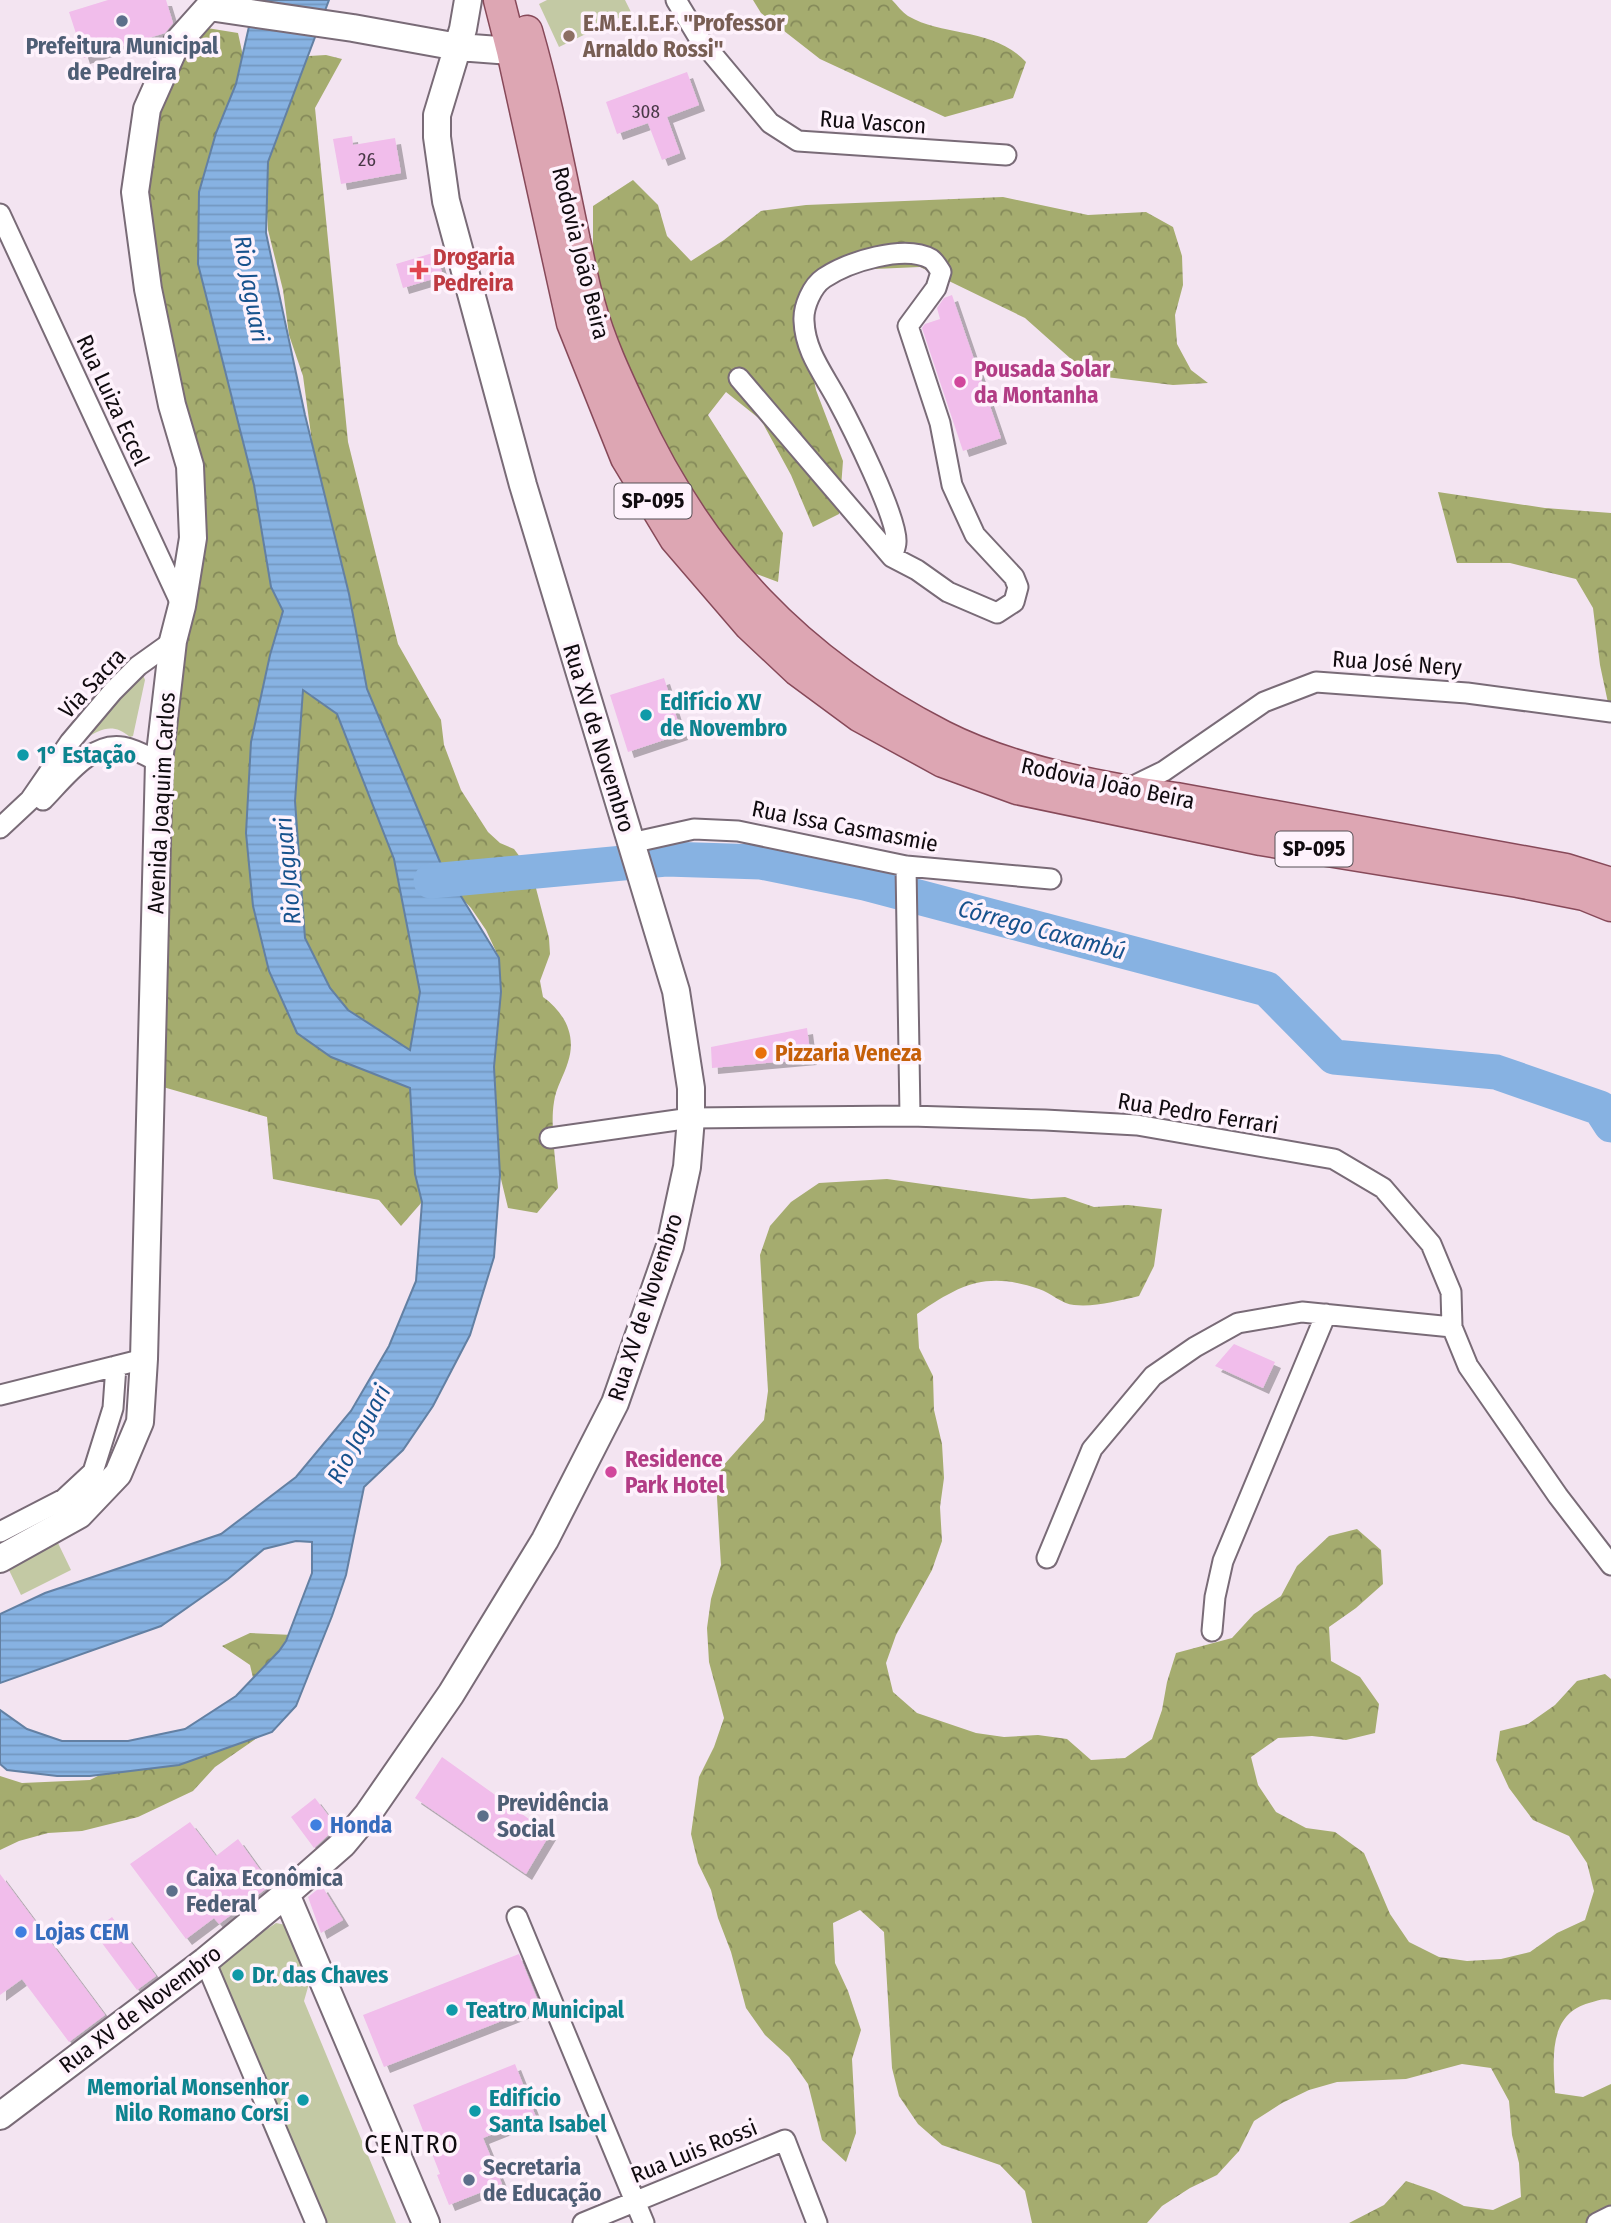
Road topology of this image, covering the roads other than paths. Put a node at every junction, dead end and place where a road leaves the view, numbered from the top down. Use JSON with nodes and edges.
{"nodes":[{"id":1,"x":468,"y":0,"type":"edge"},
{"id":2,"x":499,"y":0,"type":"edge"},
{"id":3,"x":519,"y":0,"type":"edge"},
{"id":4,"x":676,"y":0,"type":"edge"},
{"id":5,"x":206,"y":4,"type":"edge"},
{"id":6,"x":458,"y":47,"type":"junction"},
{"id":7,"x":523,"y":52,"type":"junction"},
{"id":8,"x":1006,"y":155,"type":"dead end"},
{"id":9,"x":0,"y":215,"type":"edge"},
{"id":10,"x":738,"y":378,"type":"dead end"},
{"id":11,"x":891,"y":557,"type":"junction"},
{"id":12,"x":182,"y":606,"type":"junction"},
{"id":13,"x":173,"y":641,"type":"junction"},
{"id":14,"x":1611,"y":712,"type":"edge"},
{"id":15,"x":159,"y":762,"type":"junction"},
{"id":16,"x":1124,"y":791,"type":"junction"},
{"id":17,"x":33,"y":803,"type":"junction"},
{"id":18,"x":0,"y":828,"type":"edge"},
{"id":19,"x":0,"y":838,"type":"edge"},
{"id":20,"x":634,"y":855,"type":"junction"},
{"id":21,"x":906,"y":872,"type":"junction"},
{"id":22,"x":1051,"y":879,"type":"dead end"},
{"id":23,"x":1611,"y":883,"type":"edge"},
{"id":24,"x":1611,"y":906,"type":"edge"},
{"id":25,"x":910,"y":1116,"type":"junction"},
{"id":26,"x":691,"y":1118,"type":"junction"},
{"id":27,"x":550,"y":1139,"type":"dead end"},
{"id":28,"x":1326,"y":1314,"type":"junction"},
{"id":29,"x":1452,"y":1327,"type":"junction"},
{"id":30,"x":144,"y":1359,"type":"junction"},
{"id":31,"x":116,"y":1366,"type":"junction"},
{"id":32,"x":0,"y":1395,"type":"edge"},
{"id":33,"x":0,"y":1532,"type":"edge"},
{"id":34,"x":1047,"y":1558,"type":"dead end"},
{"id":35,"x":0,"y":1559,"type":"edge"},
{"id":36,"x":1611,"y":1565,"type":"edge"},
{"id":37,"x":1212,"y":1630,"type":"dead end"},
{"id":38,"x":286,"y":1894,"type":"junction"},
{"id":39,"x":517,"y":1917,"type":"dead end"},
{"id":40,"x":205,"y":1961,"type":"junction"},
{"id":41,"x":0,"y":2116,"type":"edge"},
{"id":42,"x":635,"y":2201,"type":"junction"},
{"id":43,"x":1611,"y":2216,"type":"edge"},
{"id":44,"x":316,"y":2223,"type":"edge"},
{"id":45,"x":426,"y":2223,"type":"edge"},
{"id":46,"x":583,"y":2223,"type":"edge"},
{"id":47,"x":644,"y":2223,"type":"edge"},
{"id":48,"x":817,"y":2223,"type":"edge"},
{"id":49,"x":1597,"y":2223,"type":"edge"}],
"edges":[{"from":1,"to":6,"type":"main road","name":"Rua XV de Novembro"},
{"from":2,"to":7,"type":"main road","number":"SP-095"},
{"from":3,"to":7,"type":"main road","name":"Rodovia João Beira","number":"SP-095"},
{"from":4,"to":8,"type":"street","name":"Rua Vascon"},
{"from":5,"to":6,"type":"main road"},
{"from":5,"to":12,"type":"main road","name":"Avenida Joaquim Carlos"},
{"from":6,"to":7,"type":"main road"},
{"from":6,"to":20,"type":"main road","name":"Rua XV de Novembro"},
{"from":7,"to":16,"type":"main road","name":"Rodovia João Beira","number":"SP-095"},
{"from":7,"to":24,"type":"main road","name":"Rodovia João Beira","number":"SP-095"},
{"from":9,"to":12,"type":"street","name":"Rua Luiza Eccel"},
{"from":10,"to":11,"type":"street"},
{"from":11,"to":11,"type":"street"},
{"from":12,"to":13,"type":"main road","name":"Avenida Joaquim Carlos"},
{"from":13,"to":15,"type":"main road","name":"Avenida Joaquim Carlos"},
{"from":13,"to":17,"type":"street","name":"Via Sacra"},
{"from":14,"to":16,"type":"street","name":"Rua José Nery"},
{"from":15,"to":17,"type":"street","name":"Via Sacra"},
{"from":15,"to":30,"type":"main road","name":"Avenida Joaquim Carlos"},
{"from":16,"to":23,"type":"main road","name":"Rodovia João Beira","number":"SP-095"},
{"from":17,"to":18,"type":"street","name":"Via Sacra"},
{"from":17,"to":19,"type":"street","name":"Via Sacra"},
{"from":20,"to":21,"type":"street","name":"Rua Issa Casmasmie"},
{"from":20,"to":26,"type":"main road","name":"Rua XV de Novembro"},
{"from":21,"to":22,"type":"street","name":"Rua Issa Casmasmie"},
{"from":21,"to":25,"type":"street"},
{"from":25,"to":26,"type":"street","name":"Rua Pedro Ferrari"},
{"from":25,"to":29,"type":"street","name":"Rua Pedro Ferrari"},
{"from":26,"to":27,"type":"street","name":"Rua Pedro Ferrari"},
{"from":26,"to":38,"type":"main road","name":"Rua XV de Novembro"},
{"from":28,"to":29,"type":"street"},
{"from":28,"to":34,"type":"street"},
{"from":28,"to":37,"type":"street"},
{"from":29,"to":36,"type":"street","name":"Rua Pedro Ferrari"},
{"from":30,"to":31,"type":"street"},
{"from":30,"to":35,"type":"main road","name":"Avenida Joaquim Carlos"},
{"from":31,"to":32,"type":"street"},
{"from":31,"to":33,"type":"street"},
{"from":38,"to":40,"type":"main road","name":"Rua XV de Novembro"},
{"from":38,"to":45,"type":"main road"},
{"from":39,"to":42,"type":"street"},
{"from":40,"to":41,"type":"main road","name":"Rua XV de Novembro"},
{"from":40,"to":44,"type":"street"},
{"from":42,"to":46,"type":"street","name":"Rua Luis Rossi"},
{"from":42,"to":47,"type":"street"},
{"from":42,"to":48,"type":"street","name":"Rua Luis Rossi"},
{"from":43,"to":49,"type":"street"}]}
